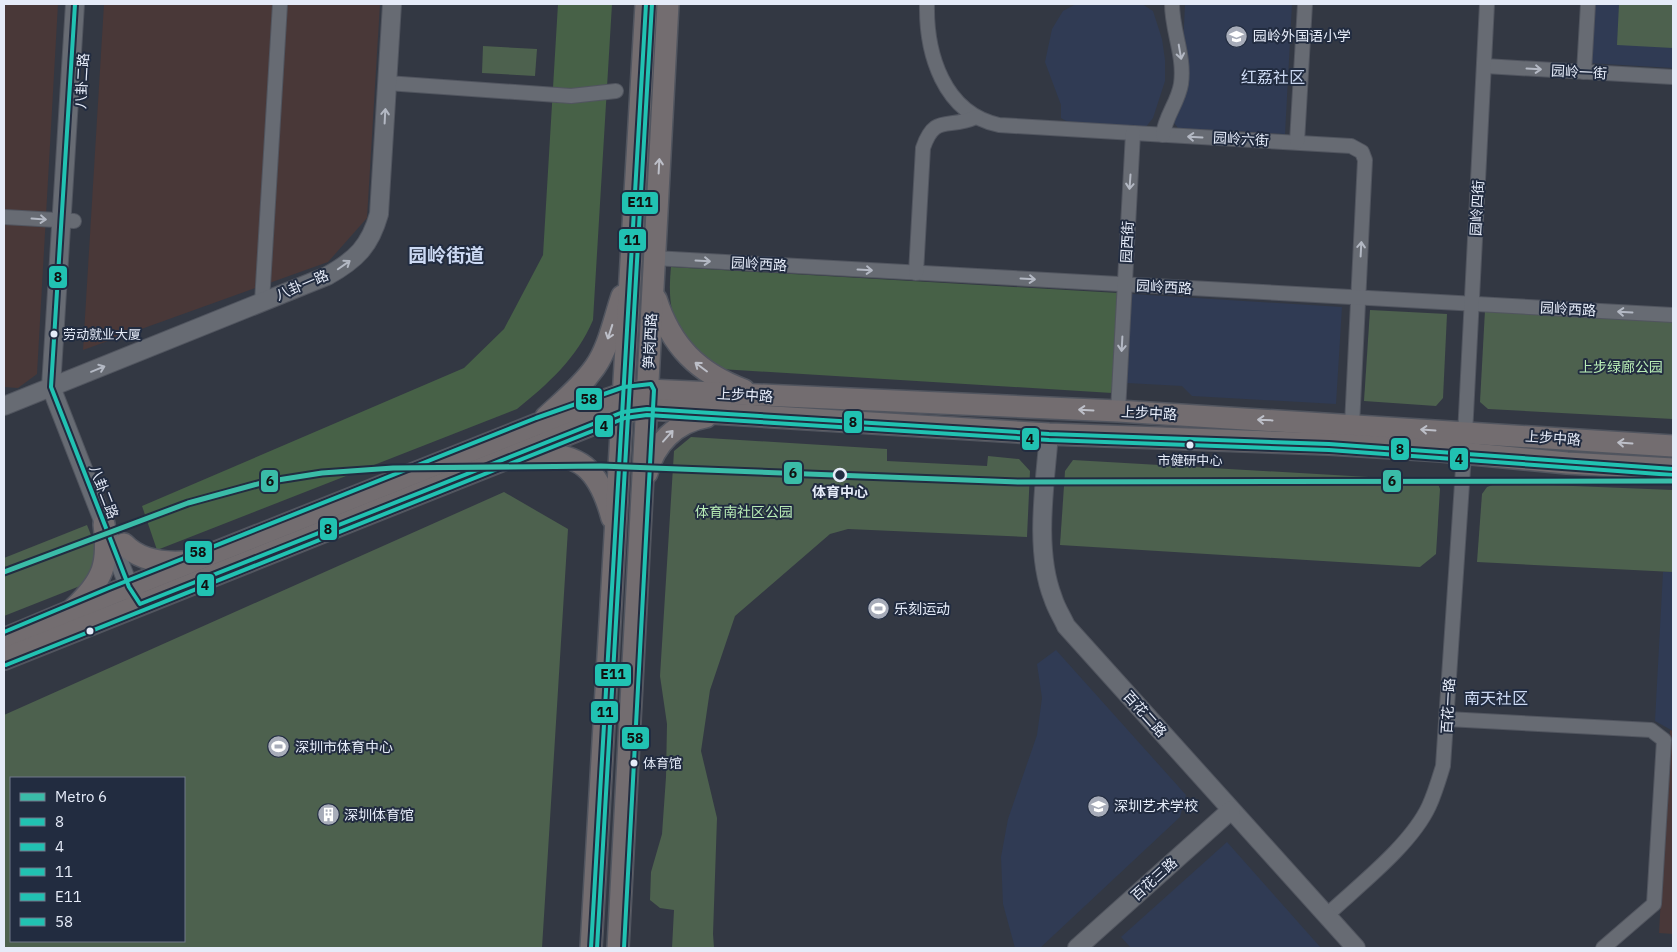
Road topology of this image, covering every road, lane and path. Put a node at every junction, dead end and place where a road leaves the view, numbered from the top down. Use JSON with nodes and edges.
{"nodes":[{"id":1,"x":75,"y":4,"type":"edge"},
{"id":2,"x":86,"y":4,"type":"edge"},
{"id":3,"x":280,"y":4,"type":"edge"},
{"id":4,"x":392,"y":4,"type":"edge"},
{"id":5,"x":646,"y":4,"type":"edge"},
{"id":6,"x":668,"y":4,"type":"edge"},
{"id":7,"x":928,"y":4,"type":"edge"},
{"id":8,"x":1172,"y":4,"type":"edge"},
{"id":9,"x":1305,"y":4,"type":"edge"},
{"id":10,"x":1487,"y":4,"type":"edge"},
{"id":11,"x":1588,"y":4,"type":"edge"},
{"id":12,"x":1486,"y":66,"type":"junction"},
{"id":13,"x":1584,"y":72,"type":"junction"},
{"id":14,"x":1673,"y":77,"type":"edge"},
{"id":15,"x":387,"y":83,"type":"junction"},
{"id":16,"x":616,"y":91,"type":"dead end"},
{"id":17,"x":976,"y":117,"type":"junction"},
{"id":18,"x":1133,"y":133,"type":"junction"},
{"id":19,"x":1163,"y":135,"type":"junction"},
{"id":20,"x":1297,"y":142,"type":"junction"},
{"id":21,"x":4,"y":217,"type":"edge"},
{"id":22,"x":68,"y":221,"type":"junction"},
{"id":23,"x":654,"y":258,"type":"junction"},
{"id":24,"x":631,"y":269,"type":"junction"},
{"id":25,"x":916,"y":273,"type":"junction"},
{"id":26,"x":1125,"y":285,"type":"junction"},
{"id":27,"x":653,"y":298,"type":"junction"},
{"id":28,"x":1359,"y":298,"type":"junction"},
{"id":29,"x":262,"y":302,"type":"junction"},
{"id":30,"x":1471,"y":304,"type":"junction"},
{"id":31,"x":629,"y":305,"type":"junction"},
{"id":32,"x":1673,"y":315,"type":"edge"},
{"id":33,"x":57,"y":385,"type":"junction"},
{"id":34,"x":4,"y":396,"type":"edge"},
{"id":35,"x":761,"y":396,"type":"junction"},
{"id":36,"x":26,"y":397,"type":"junction"},
{"id":37,"x":647,"y":399,"type":"junction"},
{"id":38,"x":624,"y":403,"type":"junction"},
{"id":39,"x":4,"y":406,"type":"edge"},
{"id":40,"x":1118,"y":411,"type":"junction"},
{"id":41,"x":725,"y":414,"type":"junction"},
{"id":42,"x":1465,"y":422,"type":"junction"},
{"id":43,"x":538,"y":424,"type":"junction"},
{"id":44,"x":1352,"y":425,"type":"junction"},
{"id":45,"x":1049,"y":434,"type":"junction"},
{"id":46,"x":1673,"y":446,"type":"edge"},
{"id":47,"x":1464,"y":454,"type":"junction"},
{"id":48,"x":518,"y":455,"type":"junction"},
{"id":49,"x":1673,"y":469,"type":"edge"},
{"id":50,"x":642,"y":496,"type":"junction"},
{"id":51,"x":104,"y":524,"type":"junction"},
{"id":52,"x":614,"y":526,"type":"junction"},
{"id":53,"x":124,"y":544,"type":"junction"},
{"id":54,"x":192,"y":561,"type":"junction"},
{"id":55,"x":136,"y":591,"type":"junction"},
{"id":56,"x":71,"y":611,"type":"junction"},
{"id":57,"x":4,"y":639,"type":"edge"},
{"id":58,"x":4,"y":659,"type":"edge"},
{"id":59,"x":607,"y":659,"type":"junction"},
{"id":60,"x":633,"y":659,"type":"junction"},
{"id":61,"x":1447,"y":719,"type":"junction"},
{"id":62,"x":1231,"y":810,"type":"junction"},
{"id":63,"x":1327,"y":915,"type":"junction"},
{"id":64,"x":591,"y":948,"type":"edge"},
{"id":65,"x":618,"y":948,"type":"edge"},
{"id":66,"x":1077,"y":948,"type":"edge"},
{"id":67,"x":1356,"y":948,"type":"edge"},
{"id":68,"x":1603,"y":948,"type":"edge"}],
"edges":[{"from":1,"to":22,"type":"street","name":"八卦二路"},
{"from":2,"to":22,"type":"street","name":"八卦二路"},
{"from":3,"to":29,"type":"street"},
{"from":4,"to":15,"type":"street","name":"八卦一路"},
{"from":5,"to":24,"type":"main road","name":"笋岗西路"},
{"from":23,"to":6,"type":"main road","name":"笋岗西路","one_way":true},
{"from":7,"to":17,"type":"street","name":"园岭六街"},
{"from":8,"to":19,"type":"street","one_way":true},
{"from":9,"to":20,"type":"street"},
{"from":10,"to":12,"type":"street","name":"园岭四街"},
{"from":11,"to":13,"type":"street"},
{"from":12,"to":13,"type":"street","name":"园岭一街","one_way":true},
{"from":12,"to":30,"type":"street","name":"园岭四街"},
{"from":13,"to":14,"type":"street","name":"园岭一街"},
{"from":15,"to":16,"type":"street"},
{"from":29,"to":15,"type":"street","name":"八卦一路","one_way":true},
{"from":17,"to":18,"type":"street","name":"园岭六街"},
{"from":17,"to":25,"type":"street"},
{"from":18,"to":19,"type":"street","name":"园岭六街"},
{"from":18,"to":26,"type":"street","name":"园西街","one_way":true},
{"from":20,"to":19,"type":"street","name":"园岭六街","one_way":true},
{"from":28,"to":20,"type":"street","name":"园岭六街","one_way":true},
{"from":21,"to":22,"type":"street","one_way":true},
{"from":22,"to":33,"type":"street","name":"八卦二路"},
{"from":23,"to":25,"type":"street","name":"园岭西路","one_way":true},
{"from":23,"to":27,"type":"main road","name":"笋岗西路"},
{"from":24,"to":31,"type":"main road","name":"笋岗西路"},
{"from":24,"to":43,"type":"main road","one_way":true},
{"from":25,"to":26,"type":"street","name":"园岭西路","one_way":true},
{"from":26,"to":28,"type":"street","name":"园岭西路"},
{"from":26,"to":40,"type":"street","name":"园西街","one_way":true},
{"from":27,"to":31,"type":"main road"},
{"from":35,"to":27,"type":"main road","one_way":true},
{"from":27,"to":37,"type":"main road","name":"笋岗西路"},
{"from":28,"to":30,"type":"street","name":"园岭西路"},
{"from":28,"to":44,"type":"street","name":"园岭六街"},
{"from":33,"to":29,"type":"street","name":"八卦一路","one_way":true},
{"from":32,"to":30,"type":"street","name":"园岭西路","one_way":true},
{"from":30,"to":42,"type":"street","name":"园岭四街"},
{"from":31,"to":38,"type":"main road","name":"笋岗西路"},
{"from":33,"to":36,"type":"street","name":"八卦一路"},
{"from":33,"to":51,"type":"street","name":"八卦二路"},
{"from":33,"to":53,"type":"street","name":"八卦二路"},
{"from":34,"to":36,"type":"street"},
{"from":35,"to":37,"type":"main road","name":"上步中路"},
{"from":40,"to":35,"type":"main road","name":"上步中路","one_way":true},
{"from":36,"to":39,"type":"street","name":"八卦一路"},
{"from":37,"to":38,"type":"main road","name":"上步中路"},
{"from":37,"to":41,"type":"main road","name":"上步中路"},
{"from":37,"to":50,"type":"main road","name":"笋岗西路"},
{"from":38,"to":43,"type":"main road"},
{"from":38,"to":48,"type":"main road"},
{"from":38,"to":52,"type":"main road","name":"笋岗西路"},
{"from":44,"to":40,"type":"main road","name":"上步中路","one_way":true},
{"from":41,"to":45,"type":"main road","name":"上步中路"},
{"from":50,"to":41,"type":"main road","one_way":true},
{"from":42,"to":44,"type":"main road","name":"上步中路","one_way":true},
{"from":46,"to":42,"type":"main road","name":"上步中路","one_way":true},
{"from":42,"to":47,"type":"street","name":"百花一路"},
{"from":43,"to":54,"type":"main road"},
{"from":45,"to":47,"type":"main road","name":"上步中路"},
{"from":45,"to":62,"type":"street","name":"百花二路"},
{"from":47,"to":49,"type":"main road","name":"上步中路"},
{"from":47,"to":61,"type":"street","name":"百花一路"},
{"from":48,"to":52,"type":"main road"},
{"from":48,"to":55,"type":"main road"},
{"from":50,"to":60,"type":"main road","name":"笋岗西路"},
{"from":51,"to":55,"type":"street","name":"八卦二路"},
{"from":51,"to":56,"type":"main road"},
{"from":52,"to":59,"type":"main road","name":"笋岗西路"},
{"from":53,"to":54,"type":"main road"},
{"from":53,"to":55,"type":"street","name":"八卦二路"},
{"from":54,"to":55,"type":"main road"},
{"from":55,"to":56,"type":"main road"},
{"from":55,"to":58,"type":"main road"},
{"from":56,"to":57,"type":"main road"},
{"from":59,"to":60,"type":"main road"},
{"from":59,"to":64,"type":"main road","name":"笋岗西路"},
{"from":60,"to":65,"type":"main road","name":"笋岗西路"},
{"from":61,"to":63,"type":"street","name":"百花一路"},
{"from":61,"to":68,"type":"street"},
{"from":62,"to":63,"type":"street","name":"百花二路"},
{"from":62,"to":66,"type":"street","name":"百花三路"},
{"from":63,"to":67,"type":"street","name":"百花二路"}]}
